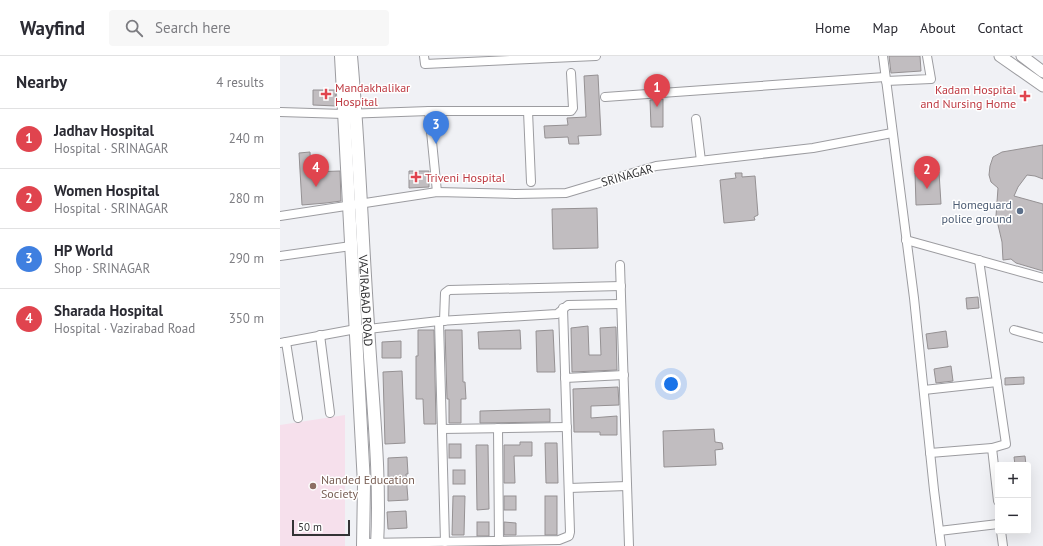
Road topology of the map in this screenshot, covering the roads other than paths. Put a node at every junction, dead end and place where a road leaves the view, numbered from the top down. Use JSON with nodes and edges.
{"nodes":[{"id":1,"x":341,"y":56,"type":"edge"},
{"id":2,"x":351,"y":56,"type":"edge"},
{"id":3,"x":424,"y":56,"type":"edge"},
{"id":4,"x":596,"y":56,"type":"edge"},
{"id":5,"x":883,"y":56,"type":"edge"},
{"id":6,"x":927,"y":56,"type":"edge"},
{"id":7,"x":1000,"y":56,"type":"edge"},
{"id":8,"x":1022,"y":56,"type":"edge"},
{"id":9,"x":1043,"y":72,"type":"edge"},
{"id":10,"x":571,"y":73,"type":"dead end"},
{"id":11,"x":885,"y":79,"type":"junction"},
{"id":12,"x":1043,"y":86,"type":"edge"},
{"id":13,"x":605,"y":97,"type":"dead end"},
{"id":14,"x":429,"y":111,"type":"junction"},
{"id":15,"x":528,"y":111,"type":"junction"},
{"id":16,"x":280,"y":112,"type":"edge"},
{"id":17,"x":350,"y":114,"type":"junction"},
{"id":18,"x":696,"y":119,"type":"dead end"},
{"id":19,"x":892,"y":133,"type":"junction"},
{"id":20,"x":701,"y":161,"type":"junction"},
{"id":21,"x":531,"y":182,"type":"dead end"},
{"id":22,"x":437,"y":192,"type":"junction"},
{"id":23,"x":362,"y":203,"type":"junction"},
{"id":24,"x":349,"y":205,"type":"junction"},
{"id":25,"x":280,"y":216,"type":"edge"},
{"id":26,"x":906,"y":240,"type":"junction"},
{"id":27,"x":351,"y":246,"type":"junction"},
{"id":28,"x":280,"y":256,"type":"edge"},
{"id":29,"x":979,"y":260,"type":"junction"},
{"id":30,"x":620,"y":265,"type":"dead end"},
{"id":31,"x":1043,"y":278,"type":"edge"},
{"id":32,"x":621,"y":286,"type":"junction"},
{"id":33,"x":621,"y":304,"type":"junction"},
{"id":34,"x":563,"y":308,"type":"junction"},
{"id":35,"x":442,"y":321,"type":"junction"},
{"id":36,"x":362,"y":329,"type":"junction"},
{"id":37,"x":1014,"y":330,"type":"dead end"},
{"id":38,"x":320,"y":336,"type":"junction"},
{"id":39,"x":1043,"y":338,"type":"edge"},
{"id":40,"x":283,"y":342,"type":"edge"},
{"id":41,"x":624,"y":375,"type":"junction"},
{"id":42,"x":565,"y":378,"type":"junction"},
{"id":43,"x":997,"y":382,"type":"junction"},
{"id":44,"x":924,"y":390,"type":"junction"},
{"id":45,"x":330,"y":413,"type":"dead end"},
{"id":46,"x":298,"y":418,"type":"dead end"},
{"id":47,"x":567,"y":426,"type":"junction"},
{"id":48,"x":498,"y":428,"type":"junction"},
{"id":49,"x":442,"y":429,"type":"junction"},
{"id":50,"x":992,"y":448,"type":"junction"},
{"id":51,"x":930,"y":453,"type":"junction"},
{"id":52,"x":627,"y":486,"type":"junction"},
{"id":53,"x":569,"y":488,"type":"junction"},
{"id":54,"x":998,"y":498,"type":"edge"},
{"id":55,"x":995,"y":524,"type":"edge"},
{"id":56,"x":939,"y":532,"type":"junction"},
{"id":57,"x":1001,"y":534,"type":"edge"},
{"id":58,"x":499,"y":541,"type":"junction"},
{"id":59,"x":445,"y":542,"type":"junction"},
{"id":60,"x":363,"y":545,"type":"edge"},
{"id":61,"x":377,"y":545,"type":"edge"},
{"id":62,"x":629,"y":546,"type":"edge"},
{"id":63,"x":941,"y":546,"type":"edge"},
{"id":64,"x":1003,"y":546,"type":"edge"}],
"edges":[{"from":1,"to":17,"type":"main road","name":"VAZIRABAD ROAD"},
{"from":2,"to":17,"type":"main road","name":"VAZIRABAD ROAD"},
{"from":3,"to":4,"type":"street"},
{"from":5,"to":11,"type":"street"},
{"from":6,"to":11,"type":"street"},
{"from":7,"to":12,"type":"main road"},
{"from":8,"to":9,"type":"main road"},
{"from":10,"to":15,"type":"street"},
{"from":11,"to":13,"type":"street"},
{"from":11,"to":19,"type":"street"},
{"from":14,"to":15,"type":"street"},
{"from":14,"to":17,"type":"street"},
{"from":14,"to":22,"type":"street"},
{"from":15,"to":21,"type":"street"},
{"from":16,"to":17,"type":"street"},
{"from":17,"to":23,"type":"main road","name":"VAZIRABAD ROAD"},
{"from":17,"to":24,"type":"main road","name":"VAZIRABAD ROAD"},
{"from":18,"to":20,"type":"street"},
{"from":19,"to":20,"type":"street","name":"SRINAGAR"},
{"from":19,"to":26,"type":"street"},
{"from":20,"to":22,"type":"street","name":"SRINAGAR"},
{"from":22,"to":23,"type":"street","name":"SRINAGAR"},
{"from":23,"to":24,"type":"street","name":"SRINAGAR"},
{"from":23,"to":36,"type":"main road","name":"VAZIRABAD ROAD"},
{"from":24,"to":25,"type":"street","name":"SRINAGAR"},
{"from":24,"to":27,"type":"main road","name":"VAZIRABAD ROAD"},
{"from":26,"to":29,"type":"street"},
{"from":26,"to":44,"type":"street"},
{"from":27,"to":28,"type":"street"},
{"from":27,"to":36,"type":"main road","name":"VAZIRABAD ROAD"},
{"from":29,"to":31,"type":"street"},
{"from":29,"to":43,"type":"street"},
{"from":30,"to":32,"type":"street"},
{"from":32,"to":33,"type":"street"},
{"from":32,"to":35,"type":"street"},
{"from":33,"to":34,"type":"street"},
{"from":33,"to":41,"type":"street"},
{"from":34,"to":35,"type":"street"},
{"from":34,"to":42,"type":"street"},
{"from":35,"to":36,"type":"street"},
{"from":35,"to":49,"type":"street"},
{"from":36,"to":38,"type":"street"},
{"from":36,"to":60,"type":"main road","name":"VAZIRABAD ROAD"},
{"from":36,"to":61,"type":"main road","name":"VAZIRABAD ROAD"},
{"from":37,"to":39,"type":"street"},
{"from":38,"to":40,"type":"street"},
{"from":38,"to":45,"type":"street"},
{"from":40,"to":46,"type":"street"},
{"from":41,"to":42,"type":"street"},
{"from":41,"to":52,"type":"street"},
{"from":42,"to":47,"type":"street"},
{"from":43,"to":44,"type":"street"},
{"from":43,"to":50,"type":"street"},
{"from":44,"to":51,"type":"street"},
{"from":47,"to":48,"type":"street"},
{"from":47,"to":53,"type":"street"},
{"from":48,"to":49,"type":"street"},
{"from":48,"to":58,"type":"street"},
{"from":49,"to":59,"type":"street"},
{"from":50,"to":51,"type":"street"},
{"from":50,"to":54,"type":"street"},
{"from":51,"to":56,"type":"street"},
{"from":52,"to":53,"type":"street"},
{"from":52,"to":62,"type":"street"},
{"from":53,"to":58,"type":"street"},
{"from":55,"to":56,"type":"street"},
{"from":56,"to":63,"type":"street"},
{"from":57,"to":64,"type":"street"},
{"from":58,"to":59,"type":"street"},
{"from":59,"to":61,"type":"street"},
{"from":60,"to":61,"type":"street"}]}
